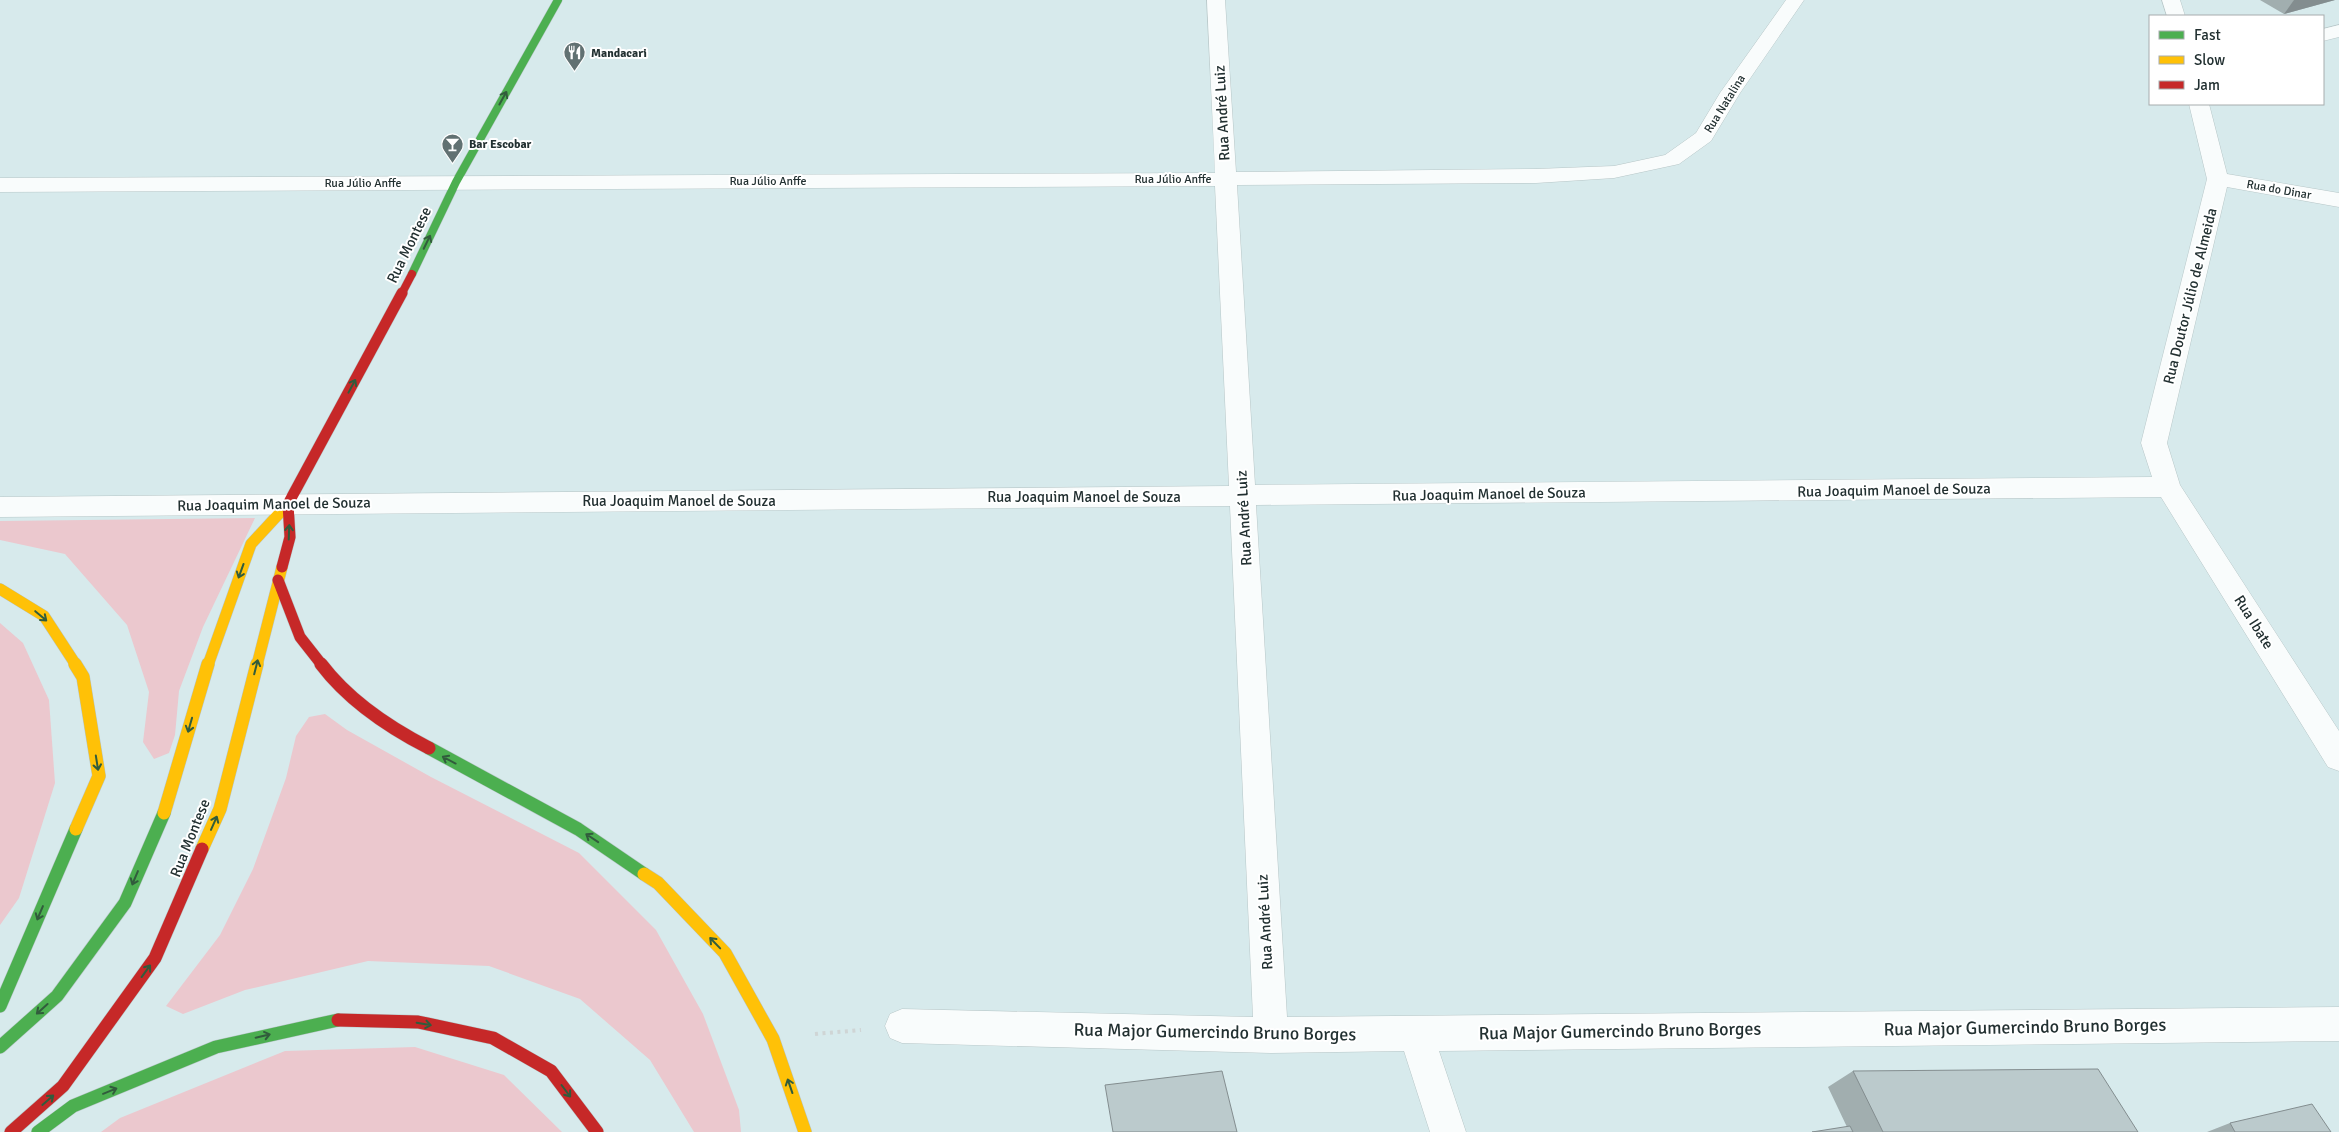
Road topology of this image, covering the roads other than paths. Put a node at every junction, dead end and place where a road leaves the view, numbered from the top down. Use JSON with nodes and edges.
{"nodes":[{"id":1,"x":558,"y":0,"type":"edge"},
{"id":2,"x":1216,"y":0,"type":"edge"},
{"id":3,"x":1795,"y":0,"type":"edge"},
{"id":4,"x":2339,"y":31,"type":"edge"},
{"id":5,"x":2324,"y":35,"type":"edge"},
{"id":6,"x":2198,"y":105,"type":"edge"},
{"id":7,"x":1536,"y":176,"type":"joint"},
{"id":8,"x":1226,"y":179,"type":"junction"},
{"id":9,"x":2218,"y":179,"type":"junction"},
{"id":10,"x":456,"y":182,"type":"junction"},
{"id":11,"x":0,"y":185,"type":"edge"},
{"id":12,"x":2339,"y":200,"type":"edge"},
{"id":13,"x":2168,"y":487,"type":"junction"},
{"id":14,"x":1243,"y":496,"type":"junction"},
{"id":15,"x":288,"y":504,"type":"junction"},
{"id":16,"x":0,"y":507,"type":"edge"},
{"id":17,"x":278,"y":580,"type":"junction"},
{"id":18,"x":0,"y":589,"type":"edge"},
{"id":19,"x":2339,"y":757,"type":"edge"},
{"id":20,"x":0,"y":1006,"type":"edge"},
{"id":21,"x":2339,"y":1024,"type":"edge"},
{"id":22,"x":902,"y":1026,"type":"road end"},
{"id":23,"x":1416,"y":1033,"type":"junction"},
{"id":24,"x":1271,"y":1035,"type":"junction"},
{"id":25,"x":0,"y":1047,"type":"edge"},
{"id":26,"x":12,"y":1132,"type":"edge"},
{"id":27,"x":38,"y":1132,"type":"edge"},
{"id":28,"x":597,"y":1132,"type":"edge"},
{"id":29,"x":805,"y":1132,"type":"edge"},
{"id":30,"x":1448,"y":1132,"type":"edge"}],
"edges":[{"from":10,"to":1,"type":"main road","name":"Rua Montese","one_way":true},
{"from":2,"to":8,"type":"street","name":"Rua André Luiz"},
{"from":3,"to":7,"type":"street","name":"Rua Natalina"},
{"from":4,"to":5,"type":"street"},
{"from":6,"to":9,"type":"street","name":"Rua Doutor Júlio de Almeida"},
{"from":7,"to":8,"type":"street","name":"Rua Júlio Anffe"},
{"from":8,"to":10,"type":"street","name":"Rua Júlio Anffe"},
{"from":8,"to":14,"type":"street","name":"Rua André Luiz"},
{"from":9,"to":12,"type":"street","name":"Rua do Dinar"},
{"from":9,"to":13,"type":"street","name":"Rua Doutor Júlio de Almeida"},
{"from":10,"to":11,"type":"street","name":"Rua Júlio Anffe"},
{"from":15,"to":10,"type":"main road","name":"Rua Montese","one_way":true},
{"from":13,"to":14,"type":"street","name":"Rua Joaquim Manoel de Souza"},
{"from":13,"to":19,"type":"street","name":"Rua Ibate"},
{"from":14,"to":15,"type":"street","name":"Rua Joaquim Manoel de Souza"},
{"from":14,"to":24,"type":"street","name":"Rua André Luiz"},
{"from":15,"to":16,"type":"street","name":"Rua Joaquim Manoel de Souza"},
{"from":17,"to":15,"type":"main road","name":"Rua Montese","one_way":true},
{"from":15,"to":25,"type":"main road","name":"Rua Montese","one_way":true},
{"from":26,"to":17,"type":"main road","name":"Rua Montese","one_way":true},
{"from":29,"to":17,"type":"main road","one_way":true},
{"from":18,"to":20,"type":"main road","one_way":true},
{"from":21,"to":23,"type":"street","name":"Rua Major Gumercindo Bruno Borges"},
{"from":22,"to":24,"type":"street","name":"Rua Major Gumercindo Bruno Borges"},
{"from":23,"to":24,"type":"street","name":"Rua Major Gumercindo Bruno Borges"},
{"from":23,"to":30,"type":"street"},
{"from":27,"to":28,"type":"main road","one_way":true}]}
